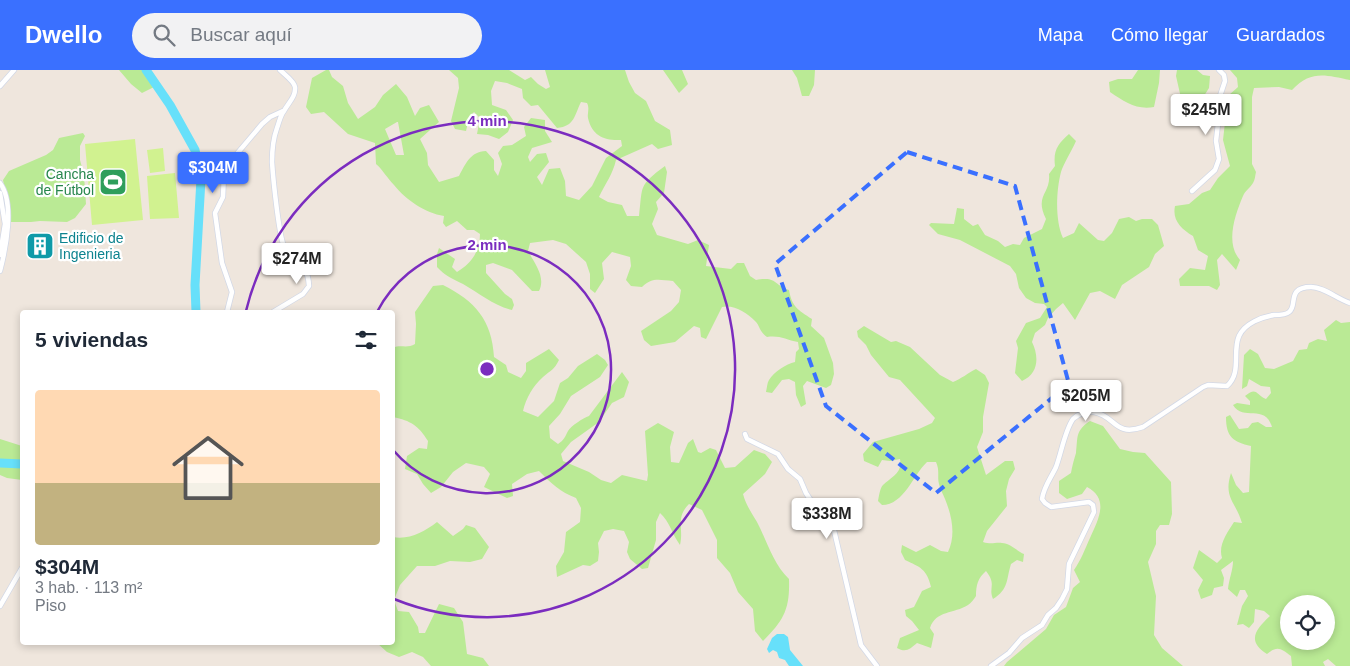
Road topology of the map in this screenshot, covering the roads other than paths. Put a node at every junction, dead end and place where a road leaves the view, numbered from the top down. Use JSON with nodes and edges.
{"nodes":[{"id":1,"x":14,"y":70,"type":"edge"},
{"id":2,"x":280,"y":70,"type":"edge"},
{"id":3,"x":1219,"y":70,"type":"edge"},
{"id":4,"x":0,"y":86,"type":"edge"},
{"id":5,"x":283,"y":111,"type":"junction"},
{"id":6,"x":0,"y":183,"type":"edge"},
{"id":7,"x":1192,"y":191,"type":"dead end"},
{"id":8,"x":0,"y":193,"type":"edge"},
{"id":9,"x":4,"y":241,"type":"junction"},
{"id":10,"x":0,"y":255,"type":"edge"},
{"id":11,"x":0,"y":271,"type":"edge"},
{"id":12,"x":1350,"y":303,"type":"edge"},
{"id":13,"x":227,"y":310,"type":"edge"},
{"id":14,"x":276,"y":310,"type":"edge"},
{"id":15,"x":744,"y":434,"type":"dead end"},
{"id":16,"x":20,"y":571,"type":"edge"},
{"id":17,"x":0,"y":606,"type":"edge"},
{"id":18,"x":877,"y":666,"type":"edge"},
{"id":19,"x":991,"y":666,"type":"edge"}],
"edges":[{"from":1,"to":4,"type":"street"},
{"from":2,"to":5,"type":"street"},
{"from":3,"to":7,"type":"street"},
{"from":5,"to":13,"type":"street"},
{"from":5,"to":14,"type":"street"},
{"from":6,"to":9,"type":"street"},
{"from":8,"to":9,"type":"street"},
{"from":9,"to":10,"type":"street"},
{"from":9,"to":11,"type":"street"},
{"from":12,"to":19,"type":"street"},
{"from":15,"to":18,"type":"street"},
{"from":16,"to":17,"type":"street"}]}
